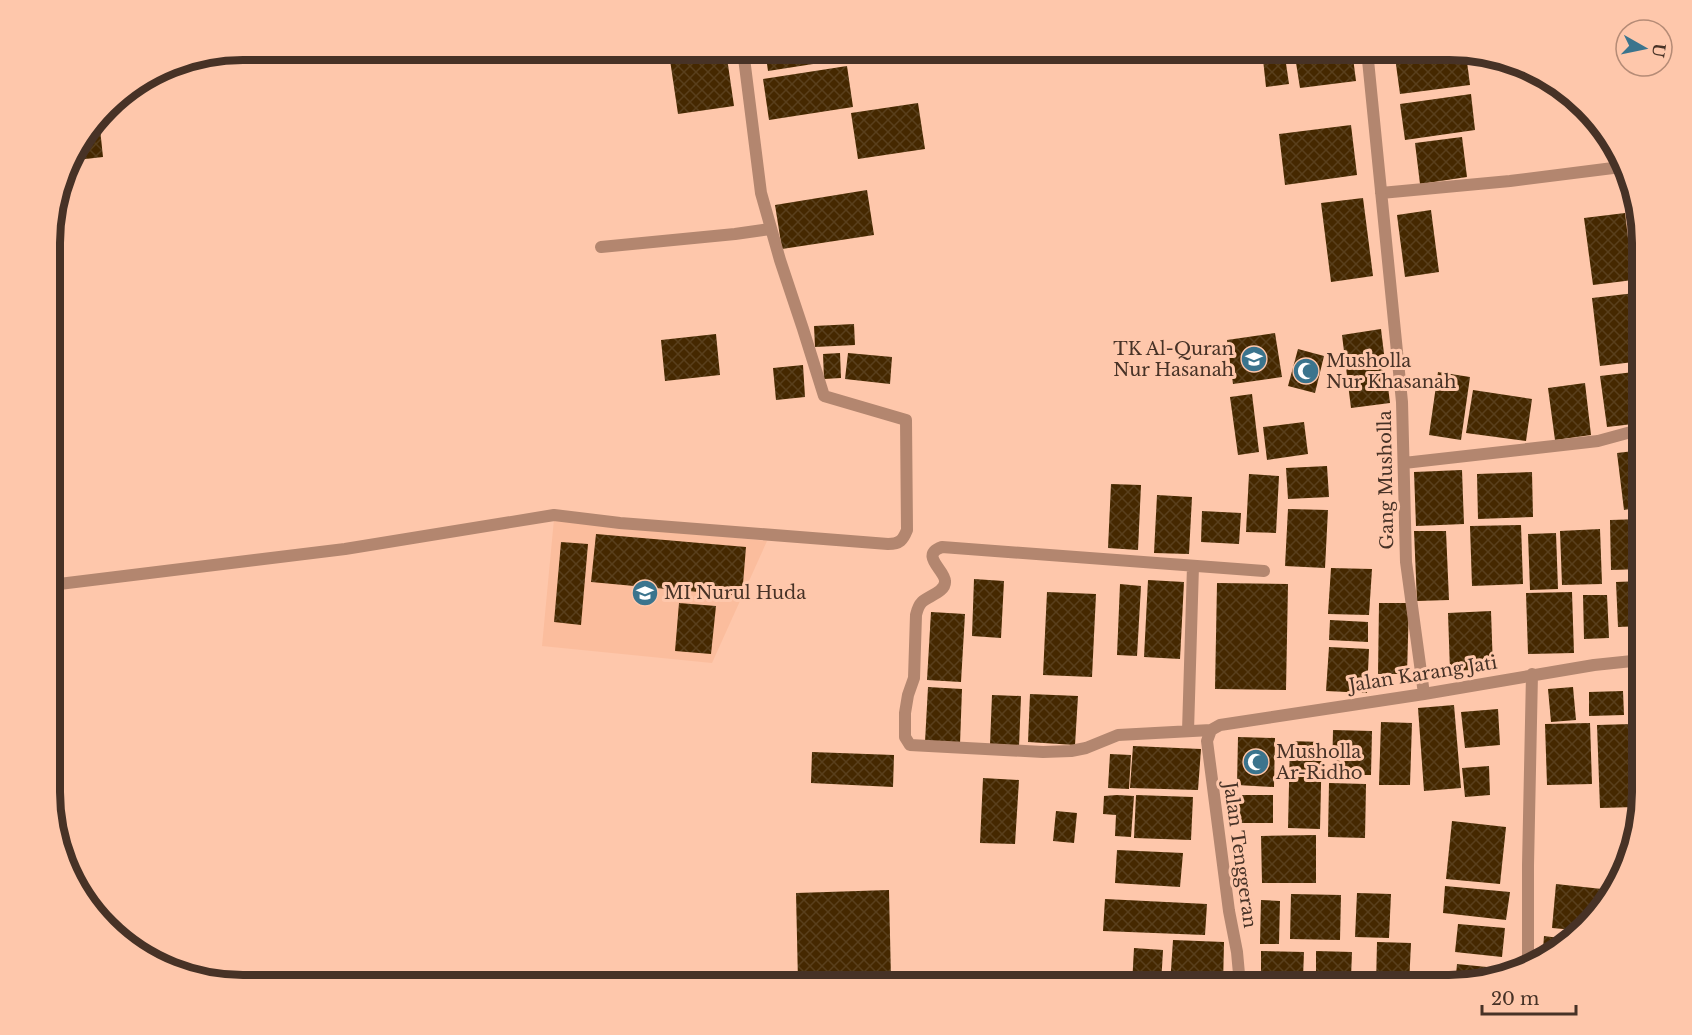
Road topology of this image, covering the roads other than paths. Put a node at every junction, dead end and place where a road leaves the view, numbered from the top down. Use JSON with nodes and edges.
{"nodes":[{"id":1,"x":744,"y":60,"type":"edge"},
{"id":2,"x":1368,"y":60,"type":"edge"},
{"id":3,"x":1615,"y":168,"type":"edge"},
{"id":4,"x":1381,"y":193,"type":"junction"},
{"id":5,"x":770,"y":229,"type":"junction"},
{"id":6,"x":601,"y":247,"type":"dead end"},
{"id":7,"x":1632,"y":432,"type":"edge"},
{"id":8,"x":1404,"y":463,"type":"junction"},
{"id":9,"x":1193,"y":566,"type":"junction"},
{"id":10,"x":1264,"y":571,"type":"dead end"},
{"id":11,"x":60,"y":584,"type":"edge"},
{"id":12,"x":1632,"y":661,"type":"edge"},
{"id":13,"x":1532,"y":675,"type":"junction"},
{"id":14,"x":1424,"y":694,"type":"junction"},
{"id":15,"x":1211,"y":730,"type":"junction"},
{"id":16,"x":1188,"y":731,"type":"junction"},
{"id":17,"x":1528,"y":957,"type":"edge"},
{"id":18,"x":1239,"y":975,"type":"edge"}],
"edges":[{"from":1,"to":5,"type":"street"},
{"from":2,"to":4,"type":"street","name":"Gang Musholla"},
{"from":3,"to":4,"type":"street"},
{"from":4,"to":8,"type":"street","name":"Gang Musholla"},
{"from":5,"to":6,"type":"street"},
{"from":5,"to":11,"type":"street"},
{"from":7,"to":8,"type":"street"},
{"from":8,"to":14,"type":"street","name":"Gang Musholla"},
{"from":9,"to":10,"type":"street"},
{"from":9,"to":16,"type":"street"},
{"from":9,"to":16,"type":"street","name":"Jalan Karang Jati"},
{"from":12,"to":13,"type":"street","name":"Jalan Karang Jati"},
{"from":13,"to":14,"type":"street","name":"Jalan Karang Jati"},
{"from":13,"to":17,"type":"street"},
{"from":14,"to":15,"type":"street","name":"Jalan Karang Jati"},
{"from":15,"to":16,"type":"street","name":"Jalan Karang Jati"},
{"from":15,"to":18,"type":"street","name":"Jalan Tenggeran"}]}
